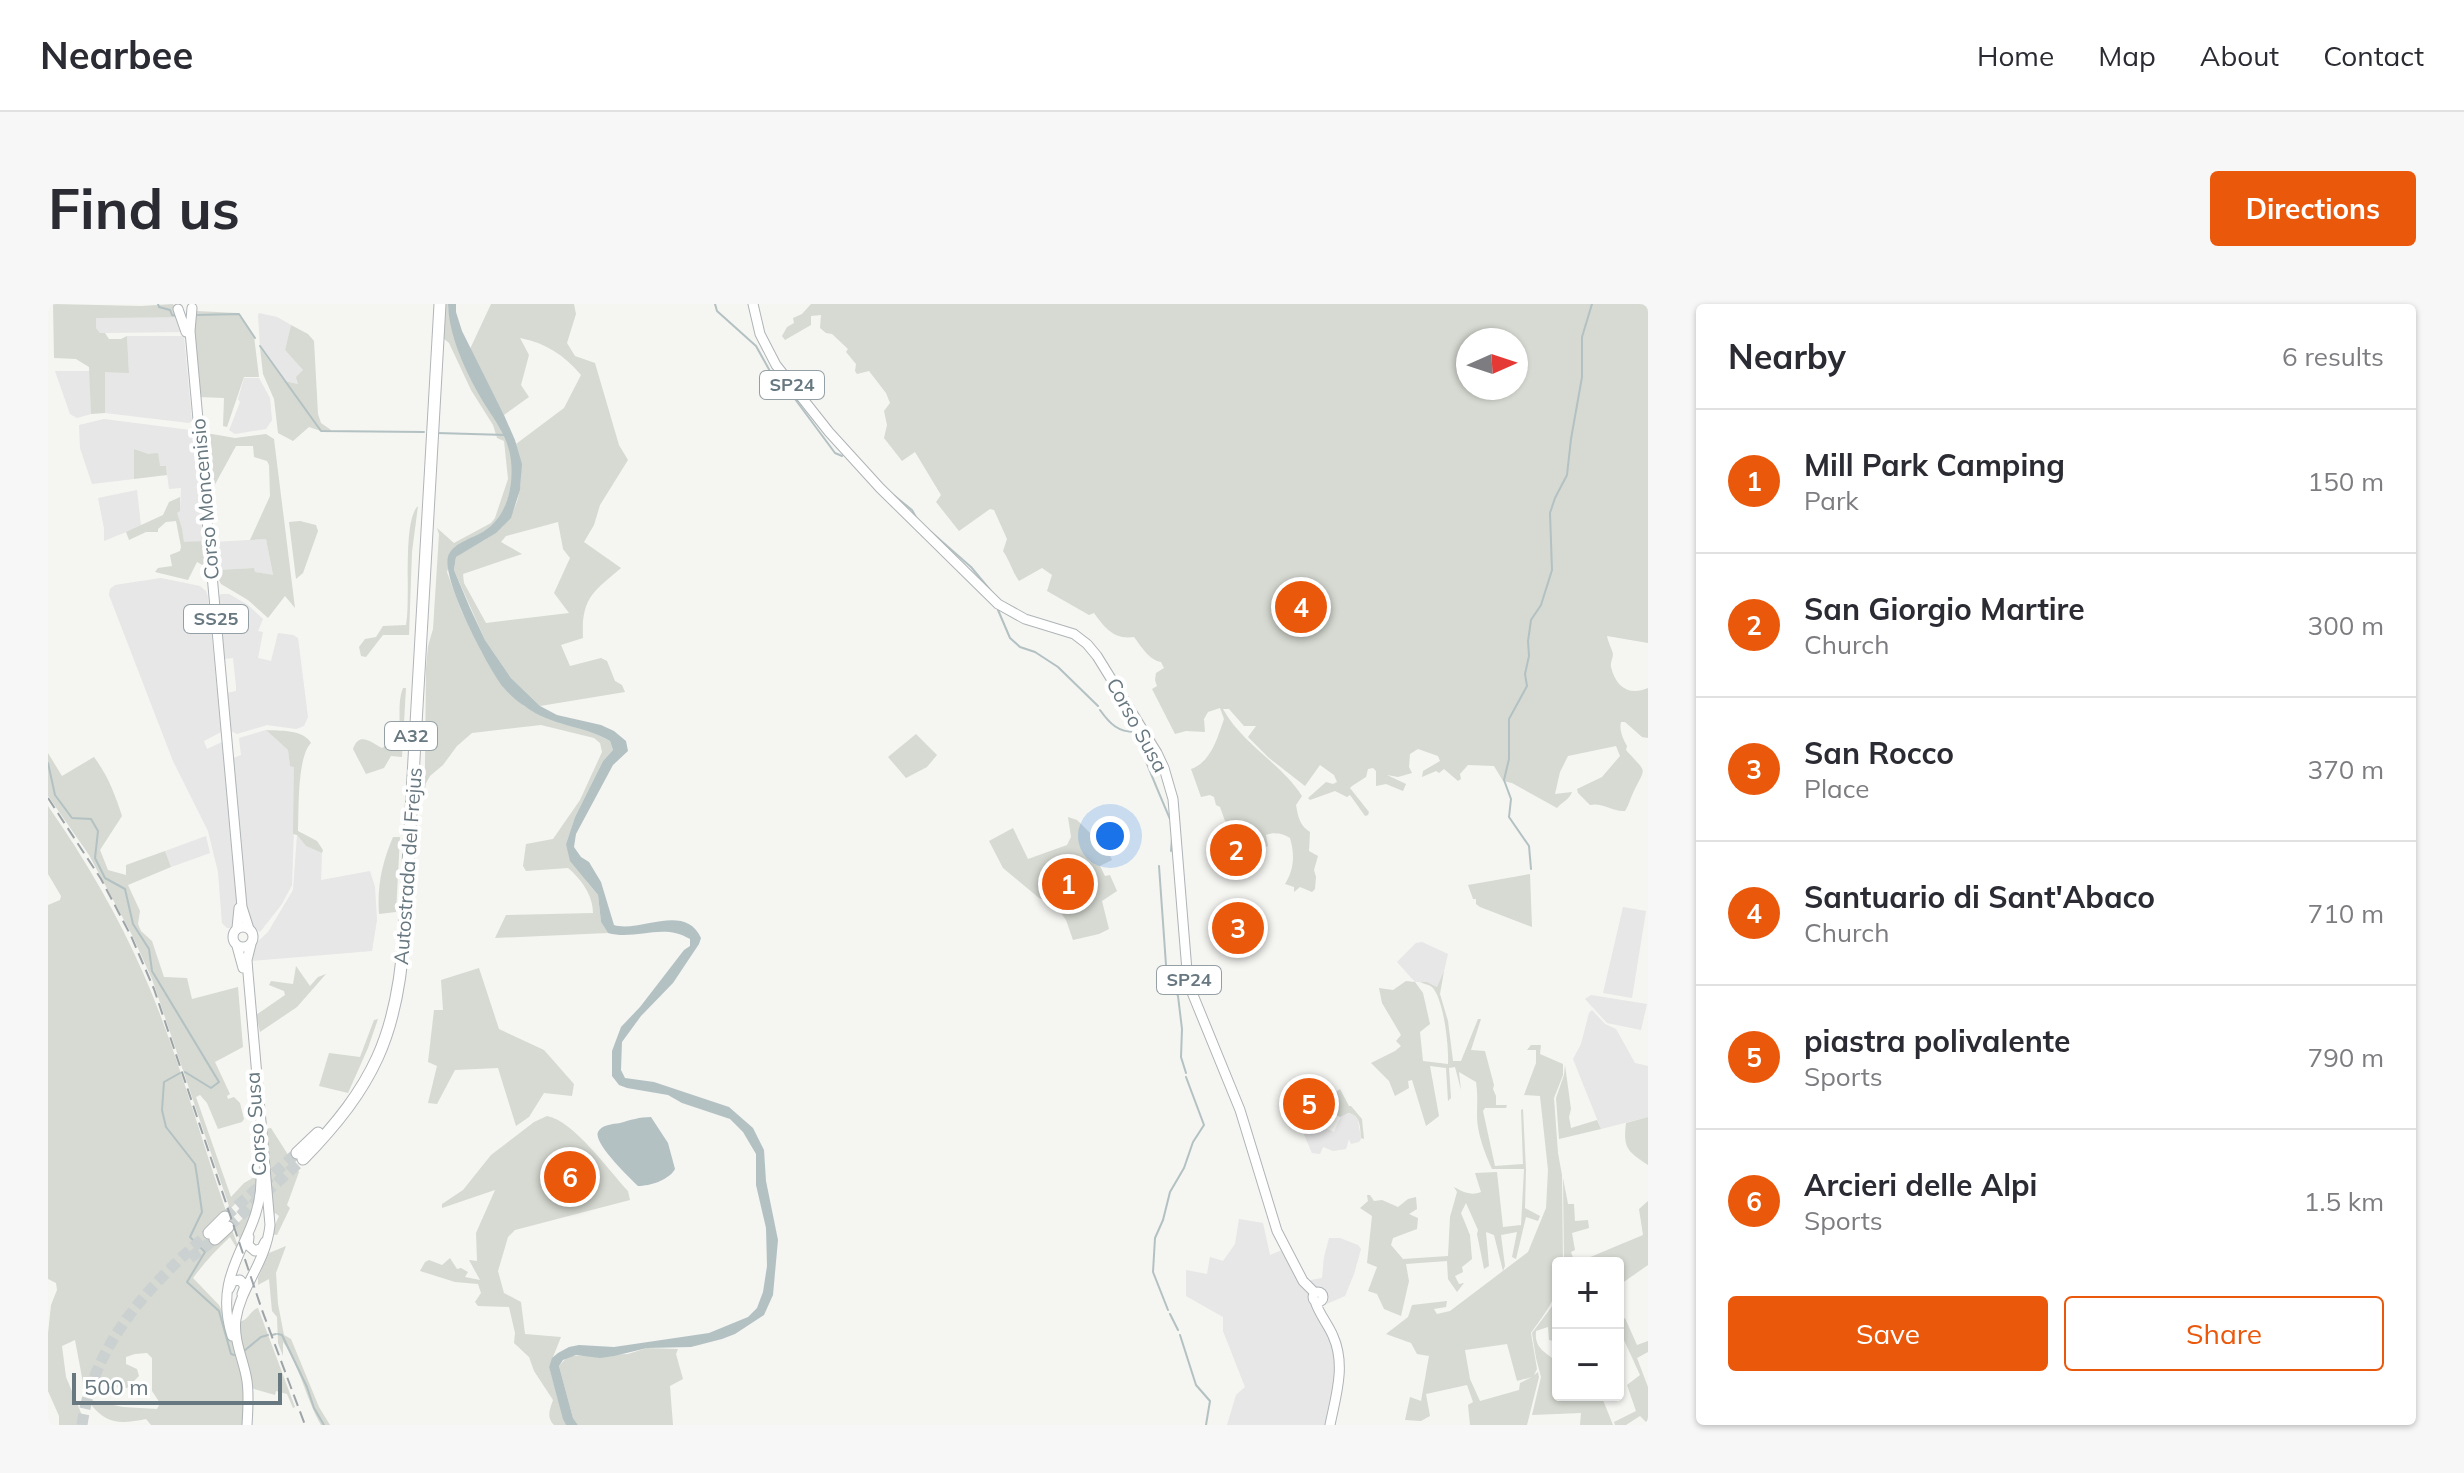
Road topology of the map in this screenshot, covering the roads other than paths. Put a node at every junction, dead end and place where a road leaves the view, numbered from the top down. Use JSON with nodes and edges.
{"nodes":[{"id":1,"x":438,"y":304,"type":"edge"},
{"id":2,"x":753,"y":304,"type":"edge"},
{"id":3,"x":177,"y":306,"type":"edge"},
{"id":4,"x":194,"y":306,"type":"edge"},
{"id":5,"x":237,"y":928,"type":"junction"},
{"id":6,"x":249,"y":929,"type":"junction"},
{"id":7,"x":251,"y":944,"type":"junction"},
{"id":8,"x":237,"y":946,"type":"junction"},
{"id":9,"x":245,"y":966,"type":"junction"},
{"id":10,"x":300,"y":1156,"type":"tunnel mouth"},
{"id":11,"x":254,"y":1219,"type":"junction"},
{"id":12,"x":227,"y":1222,"type":"tunnel mouth"},
{"id":13,"x":269,"y":1231,"type":"junction"},
{"id":14,"x":212,"y":1236,"type":"tunnel mouth"},
{"id":15,"x":226,"y":1305,"type":"junction"},
{"id":16,"x":237,"y":1313,"type":"junction"},
{"id":17,"x":245,"y":1369,"type":"junction"},
{"id":18,"x":247,"y":1425,"type":"edge"},
{"id":19,"x":1330,"y":1425,"type":"edge"}],
"edges":[{"from":1,"to":10,"type":"highway","name":"Autostrada del Frejus","number":"A32"},
{"from":2,"to":19,"type":"main road","name":"Corso Susa","number":"SP24"},
{"from":3,"to":4,"type":"main road"},
{"from":3,"to":5,"type":"main road","name":"Corso Moncenisio","number":"SS25"},
{"from":4,"to":6,"type":"main road","name":"Corso Moncenisio","number":"SS25"},
{"from":5,"to":6,"type":"main road"},
{"from":5,"to":8,"type":"main road","number":"SS25"},
{"from":6,"to":7,"type":"main road","number":"SS25"},
{"from":7,"to":8,"type":"main road"},
{"from":7,"to":9,"type":"main road","number":"SS25"},
{"from":8,"to":9,"type":"main road","number":"SS25"},
{"from":9,"to":11,"type":"main road","name":"Corso Susa","number":"SS25"},
{"from":9,"to":13,"type":"main road","name":"Corso Susa","number":"SS25"},
{"from":11,"to":13,"type":"main road"},
{"from":11,"to":15,"type":"main road","name":"Corso Susa","number":"SS25"},
{"from":12,"to":14,"type":"highway"},
{"from":13,"to":16,"type":"main road","name":"Corso Susa","number":"SS25"},
{"from":15,"to":16,"type":"main road"},
{"from":15,"to":17,"type":"main road","name":"Corso Susa","number":"SS25"},
{"from":16,"to":17,"type":"main road","name":"Corso Susa","number":"SS25"},
{"from":17,"to":18,"type":"main road","name":"Corso Susa","number":"SS25"}]}
